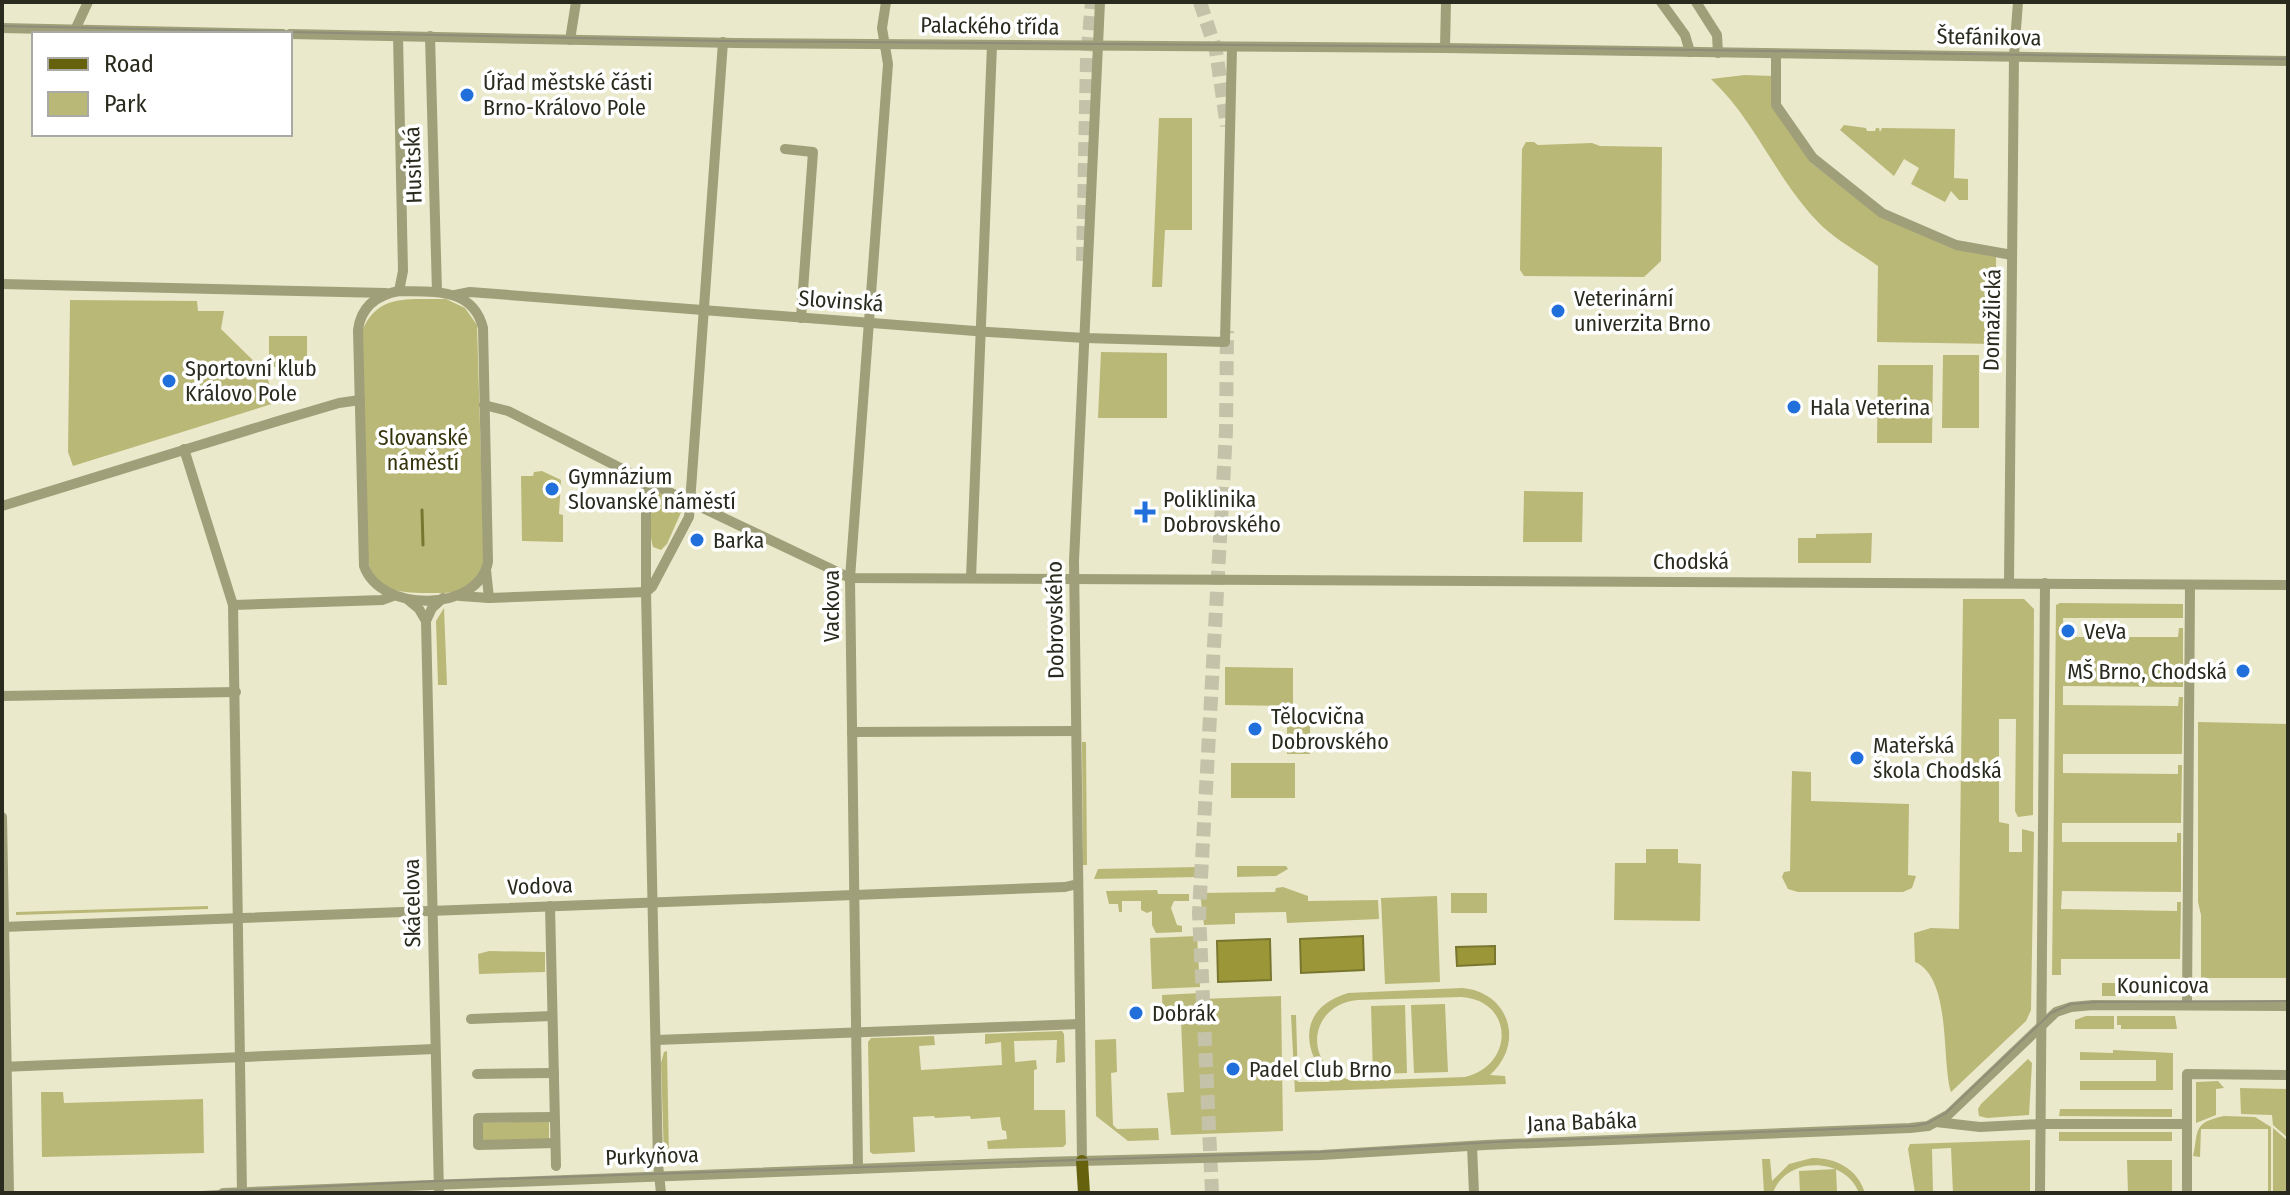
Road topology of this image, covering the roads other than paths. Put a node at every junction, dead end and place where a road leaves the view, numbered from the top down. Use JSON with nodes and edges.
{"nodes":[{"id":1,"x":88,"y":2,"type":"edge"},
{"id":2,"x":576,"y":2,"type":"edge"},
{"id":3,"x":886,"y":2,"type":"edge"},
{"id":4,"x":1100,"y":2,"type":"edge"},
{"id":5,"x":1446,"y":2,"type":"edge"},
{"id":6,"x":1661,"y":2,"type":"edge"},
{"id":7,"x":1696,"y":2,"type":"edge"},
{"id":8,"x":2018,"y":2,"type":"edge"},
{"id":9,"x":2,"y":28,"type":"edge"},
{"id":10,"x":75,"y":30,"type":"junction"},
{"id":11,"x":179,"y":32,"type":"edge"},
{"id":12,"x":292,"y":34,"type":"edge"},
{"id":13,"x":398,"y":36,"type":"junction"},
{"id":14,"x":430,"y":36,"type":"junction"},
{"id":15,"x":570,"y":40,"type":"junction"},
{"id":16,"x":723,"y":42,"type":"junction"},
{"id":17,"x":885,"y":44,"type":"junction"},
{"id":18,"x":992,"y":45,"type":"junction"},
{"id":19,"x":1097,"y":47,"type":"junction"},
{"id":20,"x":1232,"y":48,"type":"junction"},
{"id":21,"x":1445,"y":48,"type":"junction"},
{"id":22,"x":1690,"y":52,"type":"junction"},
{"id":23,"x":1718,"y":53,"type":"junction"},
{"id":24,"x":1776,"y":54,"type":"junction"},
{"id":25,"x":2015,"y":57,"type":"junction"},
{"id":26,"x":2288,"y":61,"type":"edge"},
{"id":27,"x":785,"y":149,"type":"dead end"},
{"id":28,"x":2012,"y":255,"type":"junction"},
{"id":29,"x":2,"y":284,"type":"edge"},
{"id":30,"x":399,"y":291,"type":"junction"},
{"id":31,"x":437,"y":292,"type":"junction"},
{"id":32,"x":386,"y":293,"type":"junction"},
{"id":33,"x":455,"y":295,"type":"junction"},
{"id":34,"x":703,"y":310,"type":"junction"},
{"id":35,"x":801,"y":318,"type":"junction"},
{"id":36,"x":868,"y":323,"type":"junction"},
{"id":37,"x":979,"y":332,"type":"junction"},
{"id":38,"x":1085,"y":338,"type":"junction"},
{"id":39,"x":360,"y":400,"type":"junction"},
{"id":40,"x":484,"y":405,"type":"junction"},
{"id":41,"x":184,"y":449,"type":"junction"},
{"id":42,"x":646,"y":481,"type":"junction"},
{"id":43,"x":689,"y":500,"type":"junction"},
{"id":44,"x":2,"y":506,"type":"edge"},
{"id":45,"x":486,"y":570,"type":"junction"},
{"id":46,"x":850,"y":578,"type":"junction"},
{"id":47,"x":971,"y":578,"type":"junction"},
{"id":48,"x":1075,"y":578,"type":"junction"},
{"id":49,"x":2009,"y":583,"type":"junction"},
{"id":50,"x":2045,"y":583,"type":"junction"},
{"id":51,"x":2288,"y":585,"type":"edge"},
{"id":52,"x":2190,"y":586,"type":"junction"},
{"id":53,"x":646,"y":592,"type":"junction"},
{"id":54,"x":393,"y":596,"type":"junction"},
{"id":55,"x":459,"y":596,"type":"junction"},
{"id":56,"x":443,"y":598,"type":"junction"},
{"id":57,"x":489,"y":598,"type":"junction"},
{"id":58,"x":407,"y":599,"type":"junction"},
{"id":59,"x":233,"y":605,"type":"junction"},
{"id":60,"x":426,"y":621,"type":"junction"},
{"id":61,"x":236,"y":692,"type":"junction"},
{"id":62,"x":2,"y":696,"type":"edge"},
{"id":63,"x":1076,"y":731,"type":"junction"},
{"id":64,"x":852,"y":732,"type":"junction"},
{"id":65,"x":2,"y":817,"type":"edge"},
{"id":66,"x":1078,"y":884,"type":"junction"},
{"id":67,"x":854,"y":894,"type":"junction"},
{"id":68,"x":653,"y":902,"type":"junction"},
{"id":69,"x":550,"y":906,"type":"junction"},
{"id":70,"x":432,"y":910,"type":"junction"},
{"id":71,"x":239,"y":918,"type":"junction"},
{"id":72,"x":4,"y":927,"type":"edge"},
{"id":73,"x":2187,"y":1004,"type":"junction"},
{"id":74,"x":2288,"y":1006,"type":"edge"},
{"id":75,"x":552,"y":1016,"type":"junction"},
{"id":76,"x":471,"y":1019,"type":"dead end"},
{"id":77,"x":2043,"y":1022,"type":"junction"},
{"id":78,"x":1079,"y":1024,"type":"junction"},
{"id":79,"x":855,"y":1032,"type":"junction"},
{"id":80,"x":656,"y":1040,"type":"junction"},
{"id":81,"x":435,"y":1049,"type":"junction"},
{"id":82,"x":241,"y":1056,"type":"junction"},
{"id":83,"x":4,"y":1066,"type":"edge"},
{"id":84,"x":554,"y":1073,"type":"junction"},
{"id":85,"x":477,"y":1074,"type":"dead end"},
{"id":86,"x":2288,"y":1075,"type":"edge"},
{"id":87,"x":554,"y":1117,"type":"junction"},
{"id":88,"x":1936,"y":1122,"type":"junction"},
{"id":89,"x":2041,"y":1124,"type":"junction"},
{"id":90,"x":2187,"y":1124,"type":"junction"},
{"id":91,"x":555,"y":1143,"type":"junction"},
{"id":92,"x":1472,"y":1146,"type":"junction"},
{"id":93,"x":1082,"y":1161,"type":"junction"},
{"id":94,"x":556,"y":1166,"type":"dead end"},
{"id":95,"x":858,"y":1169,"type":"junction"},
{"id":96,"x":660,"y":1176,"type":"junction"},
{"id":97,"x":439,"y":1188,"type":"edge"},
{"id":98,"x":242,"y":1192,"type":"edge"},
{"id":99,"x":9,"y":1193,"type":"edge"},
{"id":100,"x":223,"y":1193,"type":"edge"},
{"id":101,"x":661,"y":1193,"type":"edge"},
{"id":102,"x":1084,"y":1193,"type":"edge"},
{"id":103,"x":1474,"y":1193,"type":"edge"},
{"id":104,"x":2040,"y":1193,"type":"edge"},
{"id":105,"x":2187,"y":1193,"type":"edge"}],
"edges":[{"from":1,"to":10,"type":"street"},
{"from":2,"to":15,"type":"street"},
{"from":3,"to":17,"type":"street","name":"Vackova"},
{"from":4,"to":19,"type":"street","name":"Dobrovského"},
{"from":5,"to":21,"type":"street"},
{"from":6,"to":22,"type":"street"},
{"from":7,"to":23,"type":"street"},
{"from":8,"to":25,"type":"street","name":"Domažlická"},
{"from":9,"to":10,"type":"street"},
{"from":10,"to":11,"type":"street"},
{"from":12,"to":13,"type":"street","name":"Palackého třída"},
{"from":13,"to":14,"type":"street","name":"Palackého třída"},
{"from":13,"to":30,"type":"street","name":"Husitská"},
{"from":14,"to":15,"type":"street","name":"Palackého třída"},
{"from":14,"to":31,"type":"street","name":"Husitská"},
{"from":15,"to":16,"type":"street","name":"Palackého třída"},
{"from":16,"to":17,"type":"street","name":"Palackého třída"},
{"from":16,"to":34,"type":"street"},
{"from":17,"to":18,"type":"street","name":"Palackého třída"},
{"from":17,"to":36,"type":"street","name":"Vackova"},
{"from":18,"to":19,"type":"street","name":"Palackého třída"},
{"from":18,"to":37,"type":"street"},
{"from":19,"to":20,"type":"street","name":"Palackého třída"},
{"from":19,"to":38,"type":"street","name":"Dobrovského"},
{"from":20,"to":21,"type":"street","name":"Palackého třída"},
{"from":20,"to":38,"type":"street","name":"Slovinská"},
{"from":21,"to":22,"type":"street","name":"Palackého třída"},
{"from":22,"to":23,"type":"street","name":"Štefánikova"},
{"from":23,"to":24,"type":"street","name":"Štefánikova"},
{"from":24,"to":25,"type":"street","name":"Štefánikova"},
{"from":24,"to":28,"type":"street"},
{"from":25,"to":26,"type":"street","name":"Štefánikova"},
{"from":25,"to":28,"type":"street","name":"Domažlická"},
{"from":27,"to":35,"type":"street"},
{"from":28,"to":49,"type":"street","name":"Domažlická"},
{"from":29,"to":32,"type":"street"},
{"from":30,"to":31,"type":"street"},
{"from":30,"to":32,"type":"street"},
{"from":31,"to":33,"type":"street"},
{"from":32,"to":39,"type":"street"},
{"from":33,"to":34,"type":"street","name":"Slovinská"},
{"from":33,"to":40,"type":"street"},
{"from":34,"to":35,"type":"street","name":"Slovinská"},
{"from":34,"to":43,"type":"street"},
{"from":35,"to":36,"type":"street","name":"Slovinská"},
{"from":36,"to":37,"type":"street","name":"Slovinská"},
{"from":36,"to":46,"type":"street","name":"Vackova"},
{"from":37,"to":38,"type":"street","name":"Slovinská"},
{"from":37,"to":47,"type":"street"},
{"from":38,"to":48,"type":"street","name":"Dobrovského"},
{"from":39,"to":41,"type":"street"},
{"from":39,"to":54,"type":"street"},
{"from":40,"to":42,"type":"street"},
{"from":40,"to":45,"type":"street"},
{"from":41,"to":44,"type":"street"},
{"from":41,"to":59,"type":"street"},
{"from":42,"to":43,"type":"street"},
{"from":42,"to":53,"type":"street"},
{"from":43,"to":46,"type":"street"},
{"from":43,"to":53,"type":"street"},
{"from":45,"to":55,"type":"street"},
{"from":45,"to":57,"type":"street"},
{"from":46,"to":47,"type":"street","name":"Chodská"},
{"from":46,"to":64,"type":"street","name":"Vackova"},
{"from":47,"to":48,"type":"street","name":"Chodská"},
{"from":48,"to":49,"type":"street","name":"Chodská"},
{"from":48,"to":63,"type":"street","name":"Dobrovského"},
{"from":49,"to":50,"type":"street","name":"Chodská"},
{"from":50,"to":52,"type":"street","name":"Chodská"},
{"from":50,"to":77,"type":"street"},
{"from":51,"to":52,"type":"street","name":"Chodská"},
{"from":52,"to":73,"type":"street"},
{"from":53,"to":57,"type":"street"},
{"from":53,"to":68,"type":"street"},
{"from":54,"to":58,"type":"street"},
{"from":54,"to":59,"type":"street"},
{"from":55,"to":56,"type":"street"},
{"from":55,"to":57,"type":"street"},
{"from":56,"to":58,"type":"street"},
{"from":56,"to":60,"type":"street"},
{"from":58,"to":60,"type":"street"},
{"from":59,"to":61,"type":"street"},
{"from":60,"to":70,"type":"street","name":"Skácelova"},
{"from":61,"to":62,"type":"street"},
{"from":61,"to":71,"type":"street"},
{"from":63,"to":64,"type":"street"},
{"from":63,"to":66,"type":"street","name":"Dobrovského"},
{"from":64,"to":67,"type":"street","name":"Vackova"},
{"from":65,"to":72,"type":"street"},
{"from":66,"to":67,"type":"street","name":"Vodova"},
{"from":66,"to":78,"type":"street","name":"Dobrovského"},
{"from":67,"to":68,"type":"street","name":"Vodova"},
{"from":67,"to":79,"type":"street","name":"Vackova"},
{"from":68,"to":69,"type":"street","name":"Vodova"},
{"from":68,"to":80,"type":"street"},
{"from":69,"to":70,"type":"street","name":"Vodova"},
{"from":69,"to":75,"type":"street"},
{"from":70,"to":71,"type":"street","name":"Vodova"},
{"from":70,"to":81,"type":"street","name":"Skácelova"},
{"from":71,"to":72,"type":"street","name":"Vodova"},
{"from":71,"to":82,"type":"street"},
{"from":72,"to":83,"type":"street"},
{"from":73,"to":74,"type":"street","name":"Kounicova"},
{"from":73,"to":77,"type":"street","name":"Kounicova"},
{"from":75,"to":76,"type":"street"},
{"from":75,"to":84,"type":"street"},
{"from":77,"to":88,"type":"street","name":"Jana Babáka"},
{"from":77,"to":89,"type":"street"},
{"from":78,"to":79,"type":"street"},
{"from":78,"to":93,"type":"street","name":"Dobrovského"},
{"from":79,"to":80,"type":"street"},
{"from":79,"to":95,"type":"street","name":"Vackova"},
{"from":80,"to":96,"type":"street"},
{"from":81,"to":82,"type":"street"},
{"from":81,"to":97,"type":"street","name":"Skácelova"},
{"from":82,"to":83,"type":"street"},
{"from":82,"to":98,"type":"street"},
{"from":83,"to":99,"type":"street"},
{"from":84,"to":85,"type":"street"},
{"from":84,"to":87,"type":"street"},
{"from":86,"to":90,"type":"street"},
{"from":87,"to":91,"type":"street"},
{"from":87,"to":91,"type":"street"},
{"from":88,"to":89,"type":"street"},
{"from":88,"to":92,"type":"street","name":"Jana Babáka"},
{"from":89,"to":90,"type":"street"},
{"from":89,"to":104,"type":"street"},
{"from":90,"to":105,"type":"street"},
{"from":91,"to":94,"type":"street"},
{"from":92,"to":93,"type":"street","name":"Jana Babáka"},
{"from":92,"to":103,"type":"street"},
{"from":93,"to":95,"type":"street","name":"Purkyňova"},
{"from":93,"to":102,"type":"main road","name":"Dobrovského"},
{"from":95,"to":96,"type":"street","name":"Purkyňova"},
{"from":96,"to":97,"type":"street","name":"Purkyňova"},
{"from":96,"to":101,"type":"street"},
{"from":97,"to":98,"type":"street","name":"Purkyňova"},
{"from":98,"to":100,"type":"street","name":"Purkyňova"}]}
